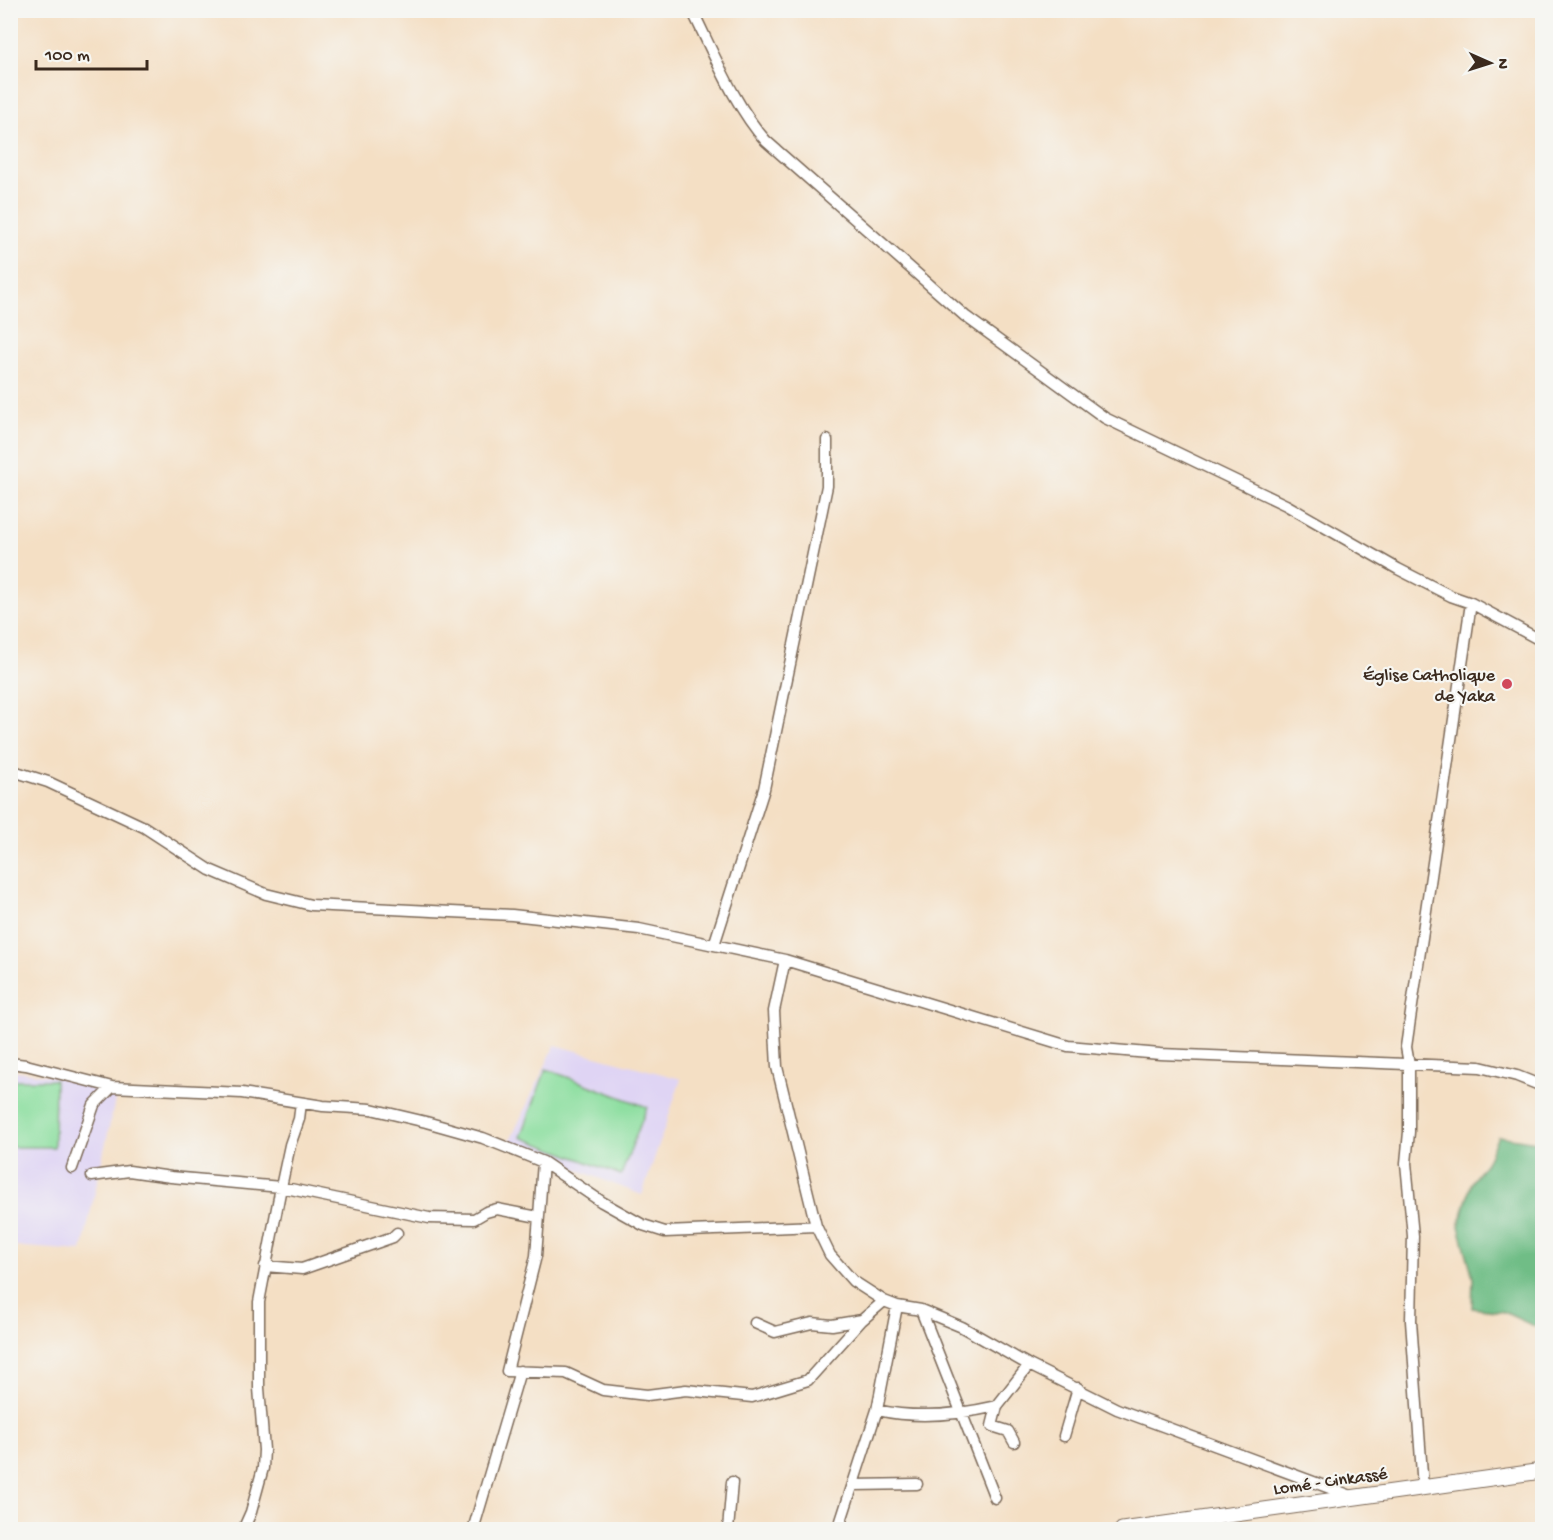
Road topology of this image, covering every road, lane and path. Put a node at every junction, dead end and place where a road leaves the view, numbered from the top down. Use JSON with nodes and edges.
{"nodes":[{"id":1,"x":692,"y":10,"type":"edge"},
{"id":2,"x":827,"y":440,"type":"dead end"},
{"id":3,"x":1471,"y":603,"type":"junction"},
{"id":4,"x":1542,"y":642,"type":"edge"},
{"id":5,"x":10,"y":770,"type":"edge"},
{"id":6,"x":714,"y":945,"type":"junction"},
{"id":7,"x":785,"y":960,"type":"junction"},
{"id":8,"x":10,"y":1063,"type":"edge"},
{"id":9,"x":1409,"y":1064,"type":"junction"},
{"id":10,"x":1542,"y":1086,"type":"edge"},
{"id":11,"x":112,"y":1087,"type":"junction"},
{"id":12,"x":301,"y":1103,"type":"junction"},
{"id":13,"x":543,"y":1162,"type":"junction"},
{"id":14,"x":72,"y":1168,"type":"dead end"},
{"id":15,"x":92,"y":1176,"type":"dead end"},
{"id":16,"x":281,"y":1187,"type":"junction"},
{"id":17,"x":538,"y":1217,"type":"junction"},
{"id":18,"x":816,"y":1226,"type":"junction"},
{"id":19,"x":397,"y":1233,"type":"dead end"},
{"id":20,"x":265,"y":1266,"type":"junction"},
{"id":21,"x":884,"y":1301,"type":"junction"},
{"id":22,"x":897,"y":1306,"type":"junction"},
{"id":23,"x":921,"y":1310,"type":"junction"},
{"id":24,"x":862,"y":1320,"type":"junction"},
{"id":25,"x":755,"y":1323,"type":"dead end"},
{"id":26,"x":1029,"y":1365,"type":"junction"},
{"id":27,"x":520,"y":1371,"type":"junction"},
{"id":28,"x":1078,"y":1388,"type":"junction"},
{"id":29,"x":998,"y":1406,"type":"junction"},
{"id":30,"x":876,"y":1410,"type":"junction"},
{"id":31,"x":961,"y":1414,"type":"junction"},
{"id":32,"x":1064,"y":1436,"type":"dead end"},
{"id":33,"x":1014,"y":1442,"type":"dead end"},
{"id":34,"x":1542,"y":1471,"type":"edge"},
{"id":35,"x":732,"y":1482,"type":"dead end"},
{"id":36,"x":917,"y":1484,"type":"dead end"},
{"id":37,"x":853,"y":1485,"type":"junction"},
{"id":38,"x":1423,"y":1488,"type":"junction"},
{"id":39,"x":1354,"y":1497,"type":"junction"},
{"id":40,"x":995,"y":1498,"type":"dead end"},
{"id":41,"x":243,"y":1530,"type":"edge"},
{"id":42,"x":473,"y":1530,"type":"edge"},
{"id":43,"x":728,"y":1530,"type":"edge"},
{"id":44,"x":838,"y":1530,"type":"edge"},
{"id":45,"x":1122,"y":1530,"type":"edge"}],
"edges":[{"from":1,"to":3,"type":"street"},
{"from":2,"to":6,"type":"street"},
{"from":3,"to":4,"type":"street"},
{"from":3,"to":9,"type":"street"},
{"from":5,"to":6,"type":"street"},
{"from":6,"to":7,"type":"street"},
{"from":7,"to":9,"type":"street"},
{"from":7,"to":18,"type":"street"},
{"from":8,"to":11,"type":"street"},
{"from":9,"to":10,"type":"street"},
{"from":9,"to":38,"type":"street"},
{"from":11,"to":12,"type":"street"},
{"from":11,"to":14,"type":"street"},
{"from":12,"to":13,"type":"street"},
{"from":12,"to":16,"type":"street"},
{"from":13,"to":17,"type":"street"},
{"from":13,"to":18,"type":"street"},
{"from":15,"to":16,"type":"street"},
{"from":16,"to":17,"type":"street"},
{"from":16,"to":20,"type":"street"},
{"from":17,"to":27,"type":"street"},
{"from":18,"to":21,"type":"street"},
{"from":19,"to":20,"type":"street"},
{"from":20,"to":41,"type":"street"},
{"from":21,"to":22,"type":"street"},
{"from":21,"to":24,"type":"street"},
{"from":22,"to":23,"type":"street"},
{"from":22,"to":30,"type":"street"},
{"from":23,"to":26,"type":"street"},
{"from":23,"to":31,"type":"street"},
{"from":24,"to":25,"type":"street"},
{"from":24,"to":27,"type":"street"},
{"from":26,"to":28,"type":"street"},
{"from":26,"to":29,"type":"street"},
{"from":27,"to":42,"type":"street"},
{"from":28,"to":32,"type":"street"},
{"from":28,"to":39,"type":"street"},
{"from":29,"to":31,"type":"street"},
{"from":29,"to":33,"type":"street"},
{"from":30,"to":31,"type":"street"},
{"from":30,"to":37,"type":"street"},
{"from":31,"to":40,"type":"street"},
{"from":34,"to":38,"type":"highway","name":"Lomé - Cinkassé"},
{"from":35,"to":43,"type":"street"},
{"from":36,"to":37,"type":"street"},
{"from":37,"to":44,"type":"street"},
{"from":38,"to":39,"type":"highway","name":"Lomé - Cinkassé"},
{"from":39,"to":45,"type":"highway","name":"Lomé - Cinkassé"}]}
